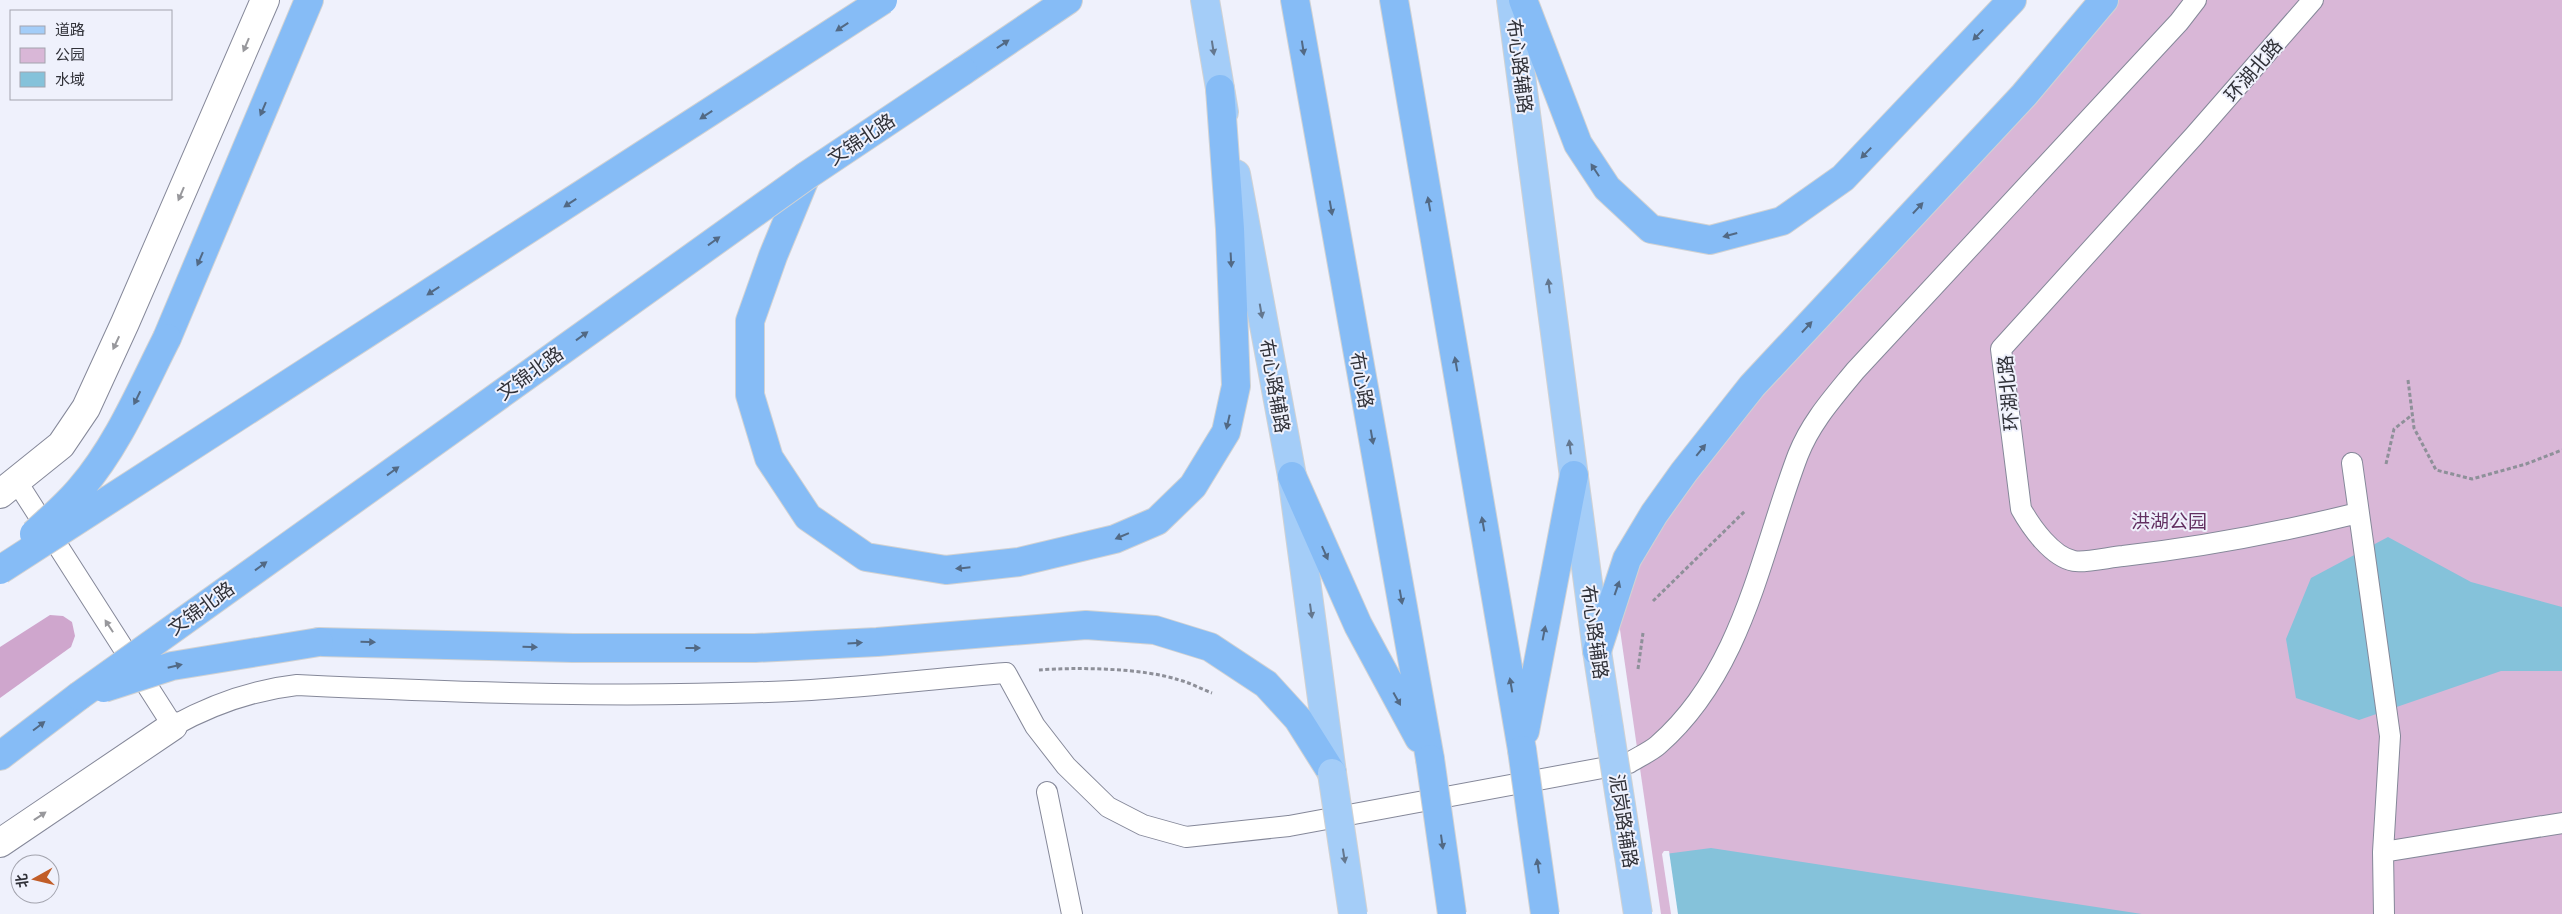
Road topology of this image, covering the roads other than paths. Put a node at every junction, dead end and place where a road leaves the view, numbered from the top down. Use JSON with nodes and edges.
{"nodes":[{"id":1,"x":265,"y":0,"type":"edge"},
{"id":2,"x":310,"y":0,"type":"edge"},
{"id":3,"x":883,"y":0,"type":"edge"},
{"id":4,"x":1068,"y":0,"type":"edge"},
{"id":5,"x":1205,"y":0,"type":"edge"},
{"id":6,"x":1295,"y":0,"type":"edge"},
{"id":7,"x":1394,"y":0,"type":"edge"},
{"id":8,"x":1511,"y":0,"type":"edge"},
{"id":9,"x":1523,"y":0,"type":"edge"},
{"id":10,"x":2012,"y":0,"type":"edge"},
{"id":11,"x":2104,"y":0,"type":"edge"},
{"id":12,"x":2196,"y":0,"type":"edge"},
{"id":13,"x":2313,"y":0,"type":"edge"},
{"id":14,"x":1220,"y":89,"type":"junction"},
{"id":15,"x":806,"y":176,"type":"junction"},
{"id":16,"x":2352,"y":462,"type":"dead end"},
{"id":17,"x":1292,"y":476,"type":"junction"},
{"id":18,"x":1574,"y":476,"type":"junction"},
{"id":19,"x":9,"y":488,"type":"edge"},
{"id":20,"x":2358,"y":513,"type":"junction"},
{"id":21,"x":0,"y":568,"type":"edge"},
{"id":22,"x":1597,"y":651,"type":"junction"},
{"id":23,"x":79,"y":696,"type":"junction"},
{"id":24,"x":173,"y":726,"type":"junction"},
{"id":25,"x":1609,"y":728,"type":"joint"},
{"id":26,"x":1522,"y":750,"type":"junction"},
{"id":27,"x":0,"y":756,"type":"edge"},
{"id":28,"x":1430,"y":759,"type":"junction"},
{"id":29,"x":1332,"y":773,"type":"junction"},
{"id":30,"x":1047,"y":792,"type":"dead end"},
{"id":31,"x":2562,"y":823,"type":"edge"},
{"id":32,"x":0,"y":843,"type":"edge"},
{"id":33,"x":2383,"y":852,"type":"junction"},
{"id":34,"x":1072,"y":914,"type":"edge"},
{"id":35,"x":1353,"y":914,"type":"edge"},
{"id":36,"x":1452,"y":914,"type":"edge"},
{"id":37,"x":1545,"y":914,"type":"edge"},
{"id":38,"x":1638,"y":914,"type":"edge"},
{"id":39,"x":2384,"y":914,"type":"edge"}],
"edges":[{"from":1,"to":19,"type":"street","one_way":true},
{"from":2,"to":21,"type":"highway","one_way":true,"bridge":true},
{"from":3,"to":21,"type":"highway","one_way":true,"bridge":true},
{"from":15,"to":4,"type":"highway","name":"文锦北路","one_way":true,"bridge":true},
{"from":5,"to":14,"type":"main road","name":"布心路辅路","one_way":true},
{"from":6,"to":28,"type":"highway","name":"布心路","one_way":true},
{"from":26,"to":7,"type":"highway","one_way":true},
{"from":18,"to":8,"type":"main road","name":"布心路辅路","one_way":true},
{"from":10,"to":9,"type":"highway","one_way":true},
{"from":22,"to":11,"type":"highway","one_way":true},
{"from":12,"to":24,"type":"lane"},
{"from":13,"to":20,"type":"lane","name":"环湖北路"},
{"from":14,"to":15,"type":"highway","one_way":true},
{"from":14,"to":17,"type":"main road","name":"布心路辅路","one_way":true},
{"from":23,"to":15,"type":"highway","name":"文锦北路","one_way":true,"bridge":true},
{"from":16,"to":20,"type":"lane"},
{"from":17,"to":28,"type":"highway","one_way":true},
{"from":17,"to":29,"type":"main road","name":"布心路辅路","one_way":true},
{"from":18,"to":22,"type":"main road","name":"布心路辅路"},
{"from":26,"to":18,"type":"highway","one_way":true},
{"from":24,"to":19,"type":"lane","one_way":true},
{"from":20,"to":33,"type":"lane"},
{"from":22,"to":25,"type":"main road","name":"布心路辅路"},
{"from":27,"to":23,"type":"highway","name":"文锦北路","one_way":true},
{"from":23,"to":29,"type":"highway","one_way":true,"bridge":true},
{"from":32,"to":24,"type":"street","one_way":true},
{"from":25,"to":38,"type":"main road","name":"泥岗路辅路","bridge":true},
{"from":37,"to":26,"type":"highway","one_way":true,"bridge":true},
{"from":28,"to":36,"type":"highway","name":"布心路","one_way":true,"bridge":true},
{"from":29,"to":35,"type":"main road","one_way":true,"bridge":true},
{"from":30,"to":34,"type":"lane"},
{"from":31,"to":33,"type":"lane"},
{"from":33,"to":39,"type":"lane"}]}
